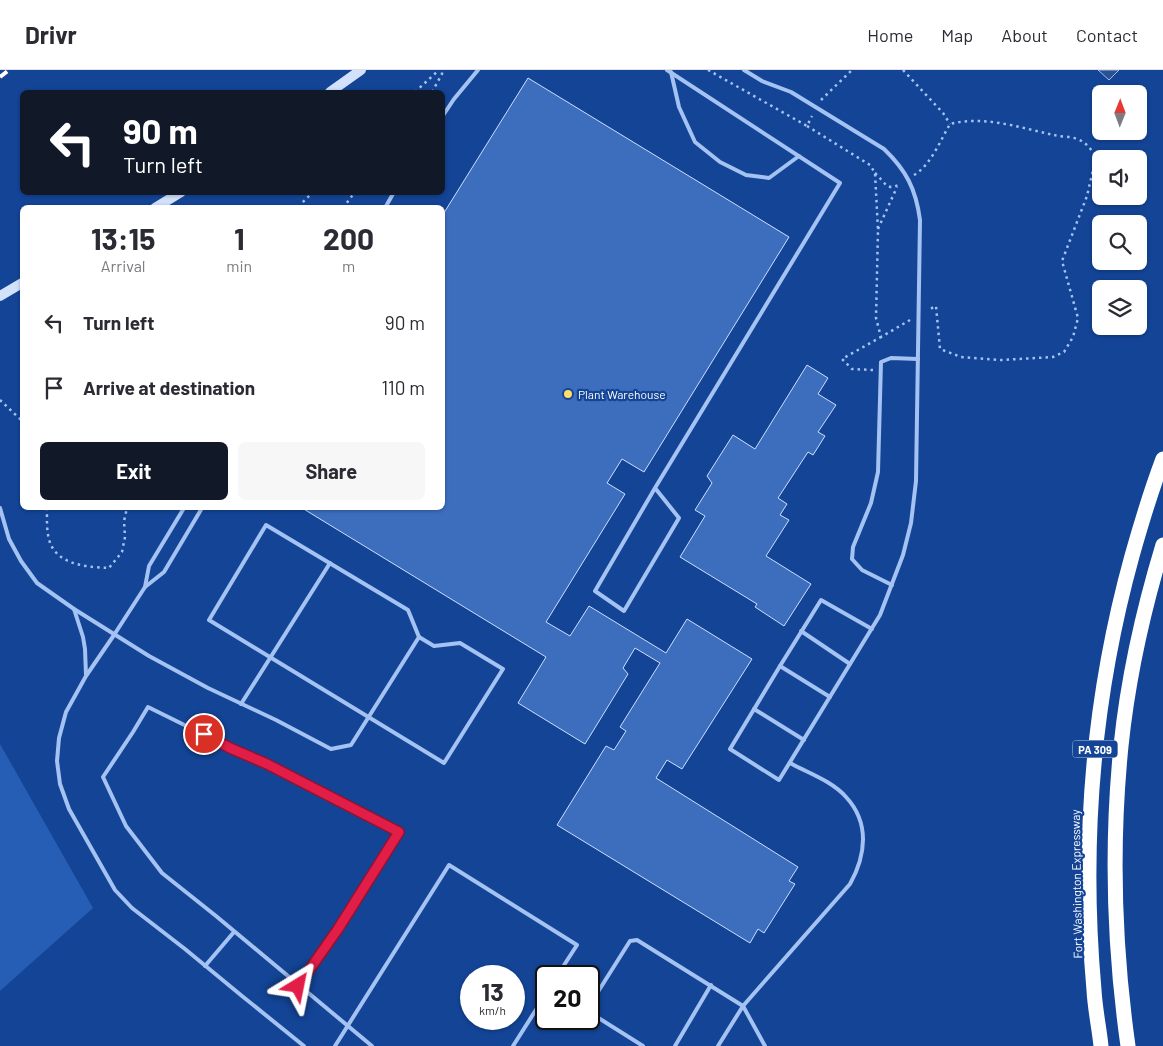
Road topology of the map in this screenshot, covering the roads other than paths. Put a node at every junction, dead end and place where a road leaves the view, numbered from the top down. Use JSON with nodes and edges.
{"nodes":[{"id":1,"x":361,"y":70,"type":"edge"},
{"id":2,"x":478,"y":70,"type":"edge"},
{"id":3,"x":744,"y":70,"type":"edge"},
{"id":4,"x":669,"y":71,"type":"edge"},
{"id":5,"x":333,"y":90,"type":"edge"},
{"id":6,"x":445,"y":112,"type":"edge"},
{"id":7,"x":798,"y":156,"type":"junction"},
{"id":8,"x":176,"y":195,"type":"edge"},
{"id":9,"x":160,"y":205,"type":"edge"},
{"id":10,"x":20,"y":284,"type":"edge"},
{"id":11,"x":0,"y":296,"type":"edge"},
{"id":12,"x":918,"y":359,"type":"junction"},
{"id":13,"x":1163,"y":459,"type":"edge"},
{"id":14,"x":655,"y":488,"type":"junction"},
{"id":15,"x":0,"y":508,"type":"edge"},
{"id":16,"x":183,"y":510,"type":"edge"},
{"id":17,"x":201,"y":510,"type":"edge"},
{"id":18,"x":1163,"y":545,"type":"edge"},
{"id":19,"x":330,"y":564,"type":"junction"},
{"id":20,"x":892,"y":585,"type":"junction"},
{"id":21,"x":145,"y":587,"type":"junction"},
{"id":22,"x":74,"y":609,"type":"junction"},
{"id":23,"x":872,"y":629,"type":"junction"},
{"id":24,"x":801,"y":632,"type":"junction"},
{"id":25,"x":114,"y":635,"type":"junction"},
{"id":26,"x":419,"y":637,"type":"junction"},
{"id":27,"x":271,"y":657,"type":"junction"},
{"id":28,"x":850,"y":664,"type":"junction"},
{"id":29,"x":780,"y":666,"type":"junction"},
{"id":30,"x":86,"y":676,"type":"junction"},
{"id":31,"x":830,"y":697,"type":"junction"},
{"id":32,"x":241,"y":704,"type":"junction"},
{"id":33,"x":754,"y":709,"type":"junction"},
{"id":34,"x":369,"y":717,"type":"junction"},
{"id":35,"x":804,"y":740,"type":"junction"},
{"id":36,"x":790,"y":763,"type":"junction"},
{"id":37,"x":234,"y":932,"type":"junction"},
{"id":38,"x":564,"y":965,"type":"edge"},
{"id":39,"x":205,"y":966,"type":"junction"},
{"id":40,"x":711,"y":985,"type":"junction"},
{"id":41,"x":298,"y":986,"type":"junction"},
{"id":42,"x":600,"y":988,"type":"edge"},
{"id":43,"x":743,"y":1006,"type":"junction"},
{"id":44,"x":535,"y":1011,"type":"edge"},
{"id":45,"x":600,"y":1019,"type":"edge"},
{"id":46,"x":348,"y":1027,"type":"junction"},
{"id":47,"x":304,"y":1046,"type":"edge"},
{"id":48,"x":335,"y":1046,"type":"edge"},
{"id":49,"x":372,"y":1046,"type":"edge"},
{"id":50,"x":513,"y":1046,"type":"edge"},
{"id":51,"x":644,"y":1046,"type":"edge"},
{"id":52,"x":675,"y":1046,"type":"edge"},
{"id":53,"x":718,"y":1046,"type":"edge"},
{"id":54,"x":765,"y":1046,"type":"edge"},
{"id":55,"x":1101,"y":1046,"type":"edge"},
{"id":56,"x":1128,"y":1046,"type":"edge"}],
"edges":[{"from":1,"to":5,"type":"street"},
{"from":2,"to":6,"type":"lane"},
{"from":3,"to":12,"type":"lane"},
{"from":4,"to":7,"type":"lane"},
{"from":4,"to":7,"type":"lane"},
{"from":7,"to":14,"type":"lane"},
{"from":8,"to":9,"type":"street"},
{"from":10,"to":11,"type":"street"},
{"from":12,"to":20,"type":"lane"},
{"from":12,"to":20,"type":"lane"},
{"from":13,"to":55,"type":"highway","name":"Fort Washington Expressway","number":"PA 309"},
{"from":14,"to":14,"type":"lane"},
{"from":15,"to":22,"type":"lane"},
{"from":16,"to":21,"type":"lane"},
{"from":17,"to":21,"type":"lane"},
{"from":18,"to":56,"type":"highway","number":"PA 309"},
{"from":19,"to":26,"type":"lane"},
{"from":19,"to":27,"type":"lane"},
{"from":19,"to":27,"type":"lane"},
{"from":20,"to":23,"type":"lane"},
{"from":21,"to":25,"type":"lane"},
{"from":22,"to":25,"type":"lane"},
{"from":22,"to":30,"type":"lane"},
{"from":23,"to":24,"type":"lane"},
{"from":23,"to":28,"type":"lane"},
{"from":24,"to":28,"type":"lane"},
{"from":24,"to":29,"type":"lane"},
{"from":25,"to":30,"type":"lane"},
{"from":25,"to":32,"type":"lane"},
{"from":26,"to":34,"type":"lane"},
{"from":26,"to":34,"type":"lane"},
{"from":27,"to":32,"type":"lane"},
{"from":27,"to":34,"type":"lane"},
{"from":28,"to":31,"type":"lane"},
{"from":29,"to":31,"type":"lane"},
{"from":29,"to":33,"type":"lane"},
{"from":30,"to":39,"type":"lane"},
{"from":31,"to":35,"type":"lane"},
{"from":32,"to":34,"type":"lane"},
{"from":33,"to":35,"type":"lane"},
{"from":33,"to":36,"type":"lane"},
{"from":35,"to":36,"type":"lane"},
{"from":36,"to":43,"type":"lane"},
{"from":37,"to":39,"type":"lane"},
{"from":37,"to":41,"type":"lane"},
{"from":37,"to":41,"type":"lane"},
{"from":38,"to":46,"type":"lane"},
{"from":39,"to":47,"type":"lane"},
{"from":40,"to":42,"type":"lane"},
{"from":40,"to":43,"type":"lane"},
{"from":40,"to":52,"type":"lane"},
{"from":41,"to":46,"type":"lane"},
{"from":43,"to":53,"type":"lane"},
{"from":43,"to":54,"type":"lane"},
{"from":44,"to":50,"type":"lane"},
{"from":45,"to":51,"type":"lane"},
{"from":46,"to":48,"type":"lane"},
{"from":46,"to":49,"type":"lane"}]}
